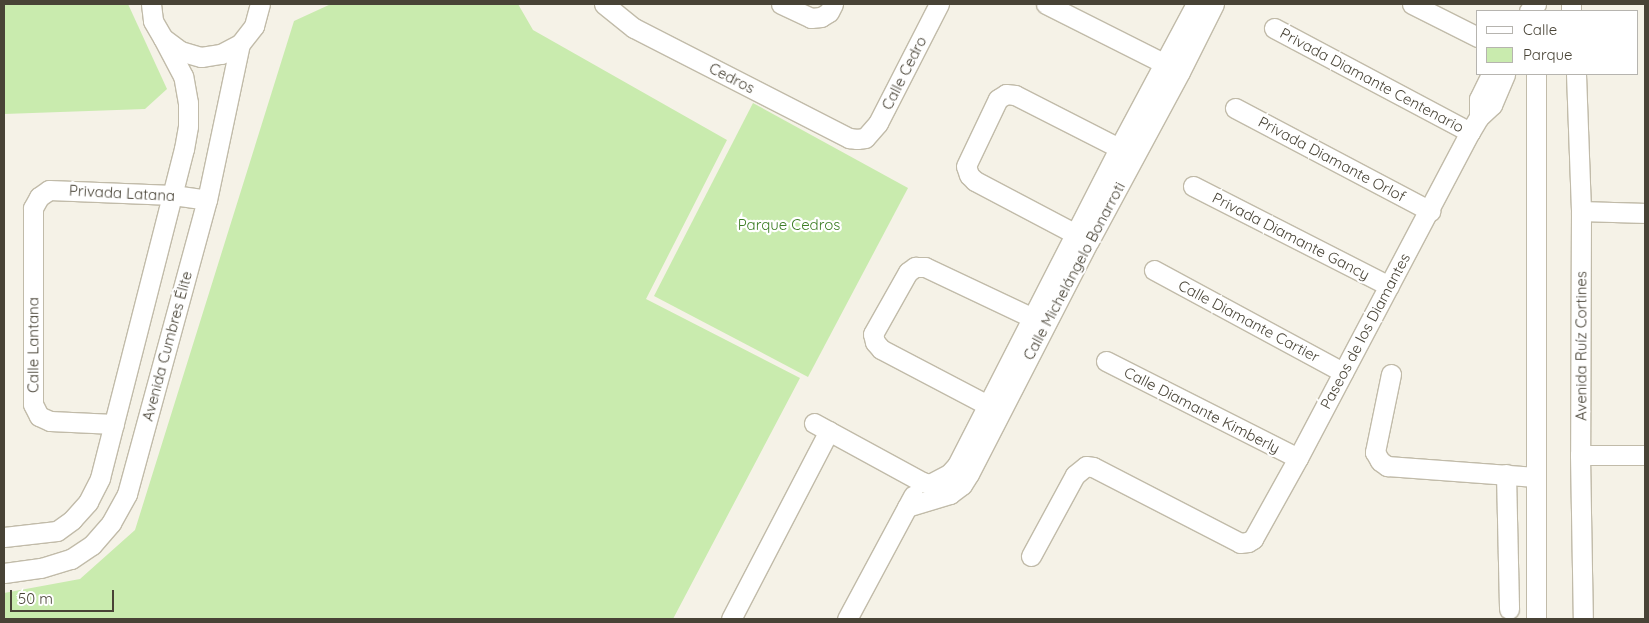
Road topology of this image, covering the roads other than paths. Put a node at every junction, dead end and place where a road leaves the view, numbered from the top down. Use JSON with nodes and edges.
{"nodes":[{"id":1,"x":150,"y":4,"type":"edge"},
{"id":2,"x":260,"y":4,"type":"edge"},
{"id":3,"x":604,"y":4,"type":"edge"},
{"id":4,"x":781,"y":4,"type":"edge"},
{"id":5,"x":833,"y":4,"type":"edge"},
{"id":6,"x":940,"y":4,"type":"edge"},
{"id":7,"x":1046,"y":4,"type":"edge"},
{"id":8,"x":1196,"y":4,"type":"edge"},
{"id":9,"x":1214,"y":4,"type":"edge"},
{"id":10,"x":1412,"y":4,"type":"edge"},
{"id":11,"x":1433,"y":9,"type":"edge"},
{"id":12,"x":1274,"y":28,"type":"dead end"},
{"id":13,"x":1476,"y":36,"type":"edge"},
{"id":14,"x":163,"y":38,"type":"junction"},
{"id":15,"x":240,"y":44,"type":"junction"},
{"id":16,"x":1172,"y":68,"type":"junction"},
{"id":17,"x":1491,"y":75,"type":"edge"},
{"id":18,"x":1505,"y":75,"type":"edge"},
{"id":19,"x":1536,"y":75,"type":"edge"},
{"id":20,"x":1576,"y":75,"type":"edge"},
{"id":21,"x":1234,"y":108,"type":"dead end"},
{"id":22,"x":1475,"y":125,"type":"junction"},
{"id":23,"x":865,"y":138,"type":"joint"},
{"id":24,"x":1119,"y":148,"type":"junction"},
{"id":25,"x":1193,"y":186,"type":"dead end"},
{"id":26,"x":173,"y":194,"type":"junction"},
{"id":27,"x":39,"y":197,"type":"joint"},
{"id":28,"x":207,"y":200,"type":"junction"},
{"id":29,"x":1430,"y":211,"type":"junction"},
{"id":30,"x":1581,"y":211,"type":"junction"},
{"id":31,"x":1645,"y":213,"type":"edge"},
{"id":32,"x":1082,"y":238,"type":"junction"},
{"id":33,"x":1154,"y":270,"type":"dead end"},
{"id":34,"x":1389,"y":286,"type":"junction"},
{"id":35,"x":1033,"y":318,"type":"junction"},
{"id":36,"x":1106,"y":361,"type":"dead end"},
{"id":37,"x":1343,"y":372,"type":"junction"},
{"id":38,"x":1391,"y":374,"type":"dead end"},
{"id":39,"x":993,"y":408,"type":"junction"},
{"id":40,"x":114,"y":424,"type":"junction"},
{"id":41,"x":1580,"y":455,"type":"junction"},
{"id":42,"x":1645,"y":455,"type":"edge"},
{"id":43,"x":1298,"y":458,"type":"junction"},
{"id":44,"x":1506,"y":474,"type":"junction"},
{"id":45,"x":1536,"y":477,"type":"junction"},
{"id":46,"x":922,"y":482,"type":"junction"},
{"id":47,"x":907,"y":507,"type":"junction"},
{"id":48,"x":57,"y":531,"type":"junction"},
{"id":49,"x":4,"y":538,"type":"edge"},
{"id":50,"x":1031,"y":556,"type":"dead end"},
{"id":51,"x":71,"y":559,"type":"junction"},
{"id":52,"x":4,"y":573,"type":"edge"},
{"id":53,"x":1509,"y":609,"type":"dead end"},
{"id":54,"x":731,"y":619,"type":"edge"},
{"id":55,"x":847,"y":619,"type":"edge"},
{"id":56,"x":1536,"y":619,"type":"edge"},
{"id":57,"x":1583,"y":619,"type":"edge"}],
"edges":[{"from":1,"to":14,"type":"street","name":"Avenida Cumbres Élite"},
{"from":2,"to":15,"type":"street"},
{"from":3,"to":23,"type":"street","name":"Cedros"},
{"from":4,"to":5,"type":"street"},
{"from":6,"to":23,"type":"street","name":"Calle Cedro"},
{"from":7,"to":16,"type":"street"},
{"from":8,"to":16,"type":"street","name":"Calle Michelángelo Bonarroti"},
{"from":9,"to":16,"type":"street","name":"Calle Michelángelo Bonarroti"},
{"from":10,"to":11,"type":"street"},
{"from":11,"to":13,"type":"street"},
{"from":12,"to":22,"type":"street","name":"Privada Diamante Centenario"},
{"from":14,"to":15,"type":"street"},
{"from":14,"to":26,"type":"street","name":"Avenida Cumbres Élite"},
{"from":15,"to":28,"type":"street","name":"Avenida Cumbres Élite"},
{"from":16,"to":24,"type":"street","name":"Calle Michelángelo Bonarroti"},
{"from":16,"to":32,"type":"street","name":"Calle Michelángelo Bonarroti"},
{"from":17,"to":22,"type":"street","name":"Paseos de los Diamantes"},
{"from":18,"to":22,"type":"street","name":"Paseos de los Diamantes"},
{"from":19,"to":45,"type":"street"},
{"from":20,"to":30,"type":"street","name":"Avenida Ruíz Cortines"},
{"from":21,"to":29,"type":"street","name":"Privada Diamante Orlof"},
{"from":22,"to":29,"type":"street","name":"Paseos de los Diamantes"},
{"from":24,"to":32,"type":"street","name":"Calle Michelángelo Bonarroti"},
{"from":24,"to":32,"type":"street"},
{"from":25,"to":34,"type":"street","name":"Privada Diamante Gancy"},
{"from":26,"to":27,"type":"street","name":"Privada Latana"},
{"from":26,"to":28,"type":"street","name":"Privada Latana"},
{"from":26,"to":40,"type":"street","name":"Avenida Cumbres Élite"},
{"from":27,"to":40,"type":"street","name":"Calle Lantana"},
{"from":28,"to":51,"type":"street","name":"Avenida Cumbres Élite"},
{"from":29,"to":34,"type":"street","name":"Paseos de los Diamantes"},
{"from":30,"to":31,"type":"street"},
{"from":30,"to":41,"type":"street","name":"Avenida Ruíz Cortines"},
{"from":32,"to":35,"type":"street","name":"Calle Michelángelo Bonarroti"},
{"from":32,"to":39,"type":"street","name":"Calle Michelángelo Bonarroti"},
{"from":33,"to":37,"type":"street","name":"Calle Diamante Cartier"},
{"from":34,"to":37,"type":"street","name":"Paseos de los Diamantes"},
{"from":35,"to":39,"type":"street","name":"Calle Michelángelo Bonarroti"},
{"from":35,"to":39,"type":"street"},
{"from":36,"to":43,"type":"street","name":"Calle Diamante Kimberly"},
{"from":37,"to":43,"type":"street","name":"Paseos de los Diamantes"},
{"from":38,"to":44,"type":"street"},
{"from":39,"to":46,"type":"street","name":"Calle Michelángelo Bonarroti"},
{"from":39,"to":47,"type":"street","name":"Calle Michelángelo Bonarroti"},
{"from":40,"to":48,"type":"street","name":"Avenida Cumbres Élite"},
{"from":41,"to":42,"type":"street"},
{"from":41,"to":57,"type":"street","name":"Avenida Ruíz Cortines"},
{"from":43,"to":50,"type":"street","name":"Paseos de los Diamantes"},
{"from":44,"to":45,"type":"street"},
{"from":44,"to":53,"type":"street"},
{"from":45,"to":56,"type":"street"},
{"from":46,"to":47,"type":"street"},
{"from":46,"to":54,"type":"street"},
{"from":47,"to":55,"type":"street"},
{"from":48,"to":49,"type":"street"},
{"from":48,"to":51,"type":"street"},
{"from":51,"to":52,"type":"street","name":"Avenida Cumbres Élite"}]}
